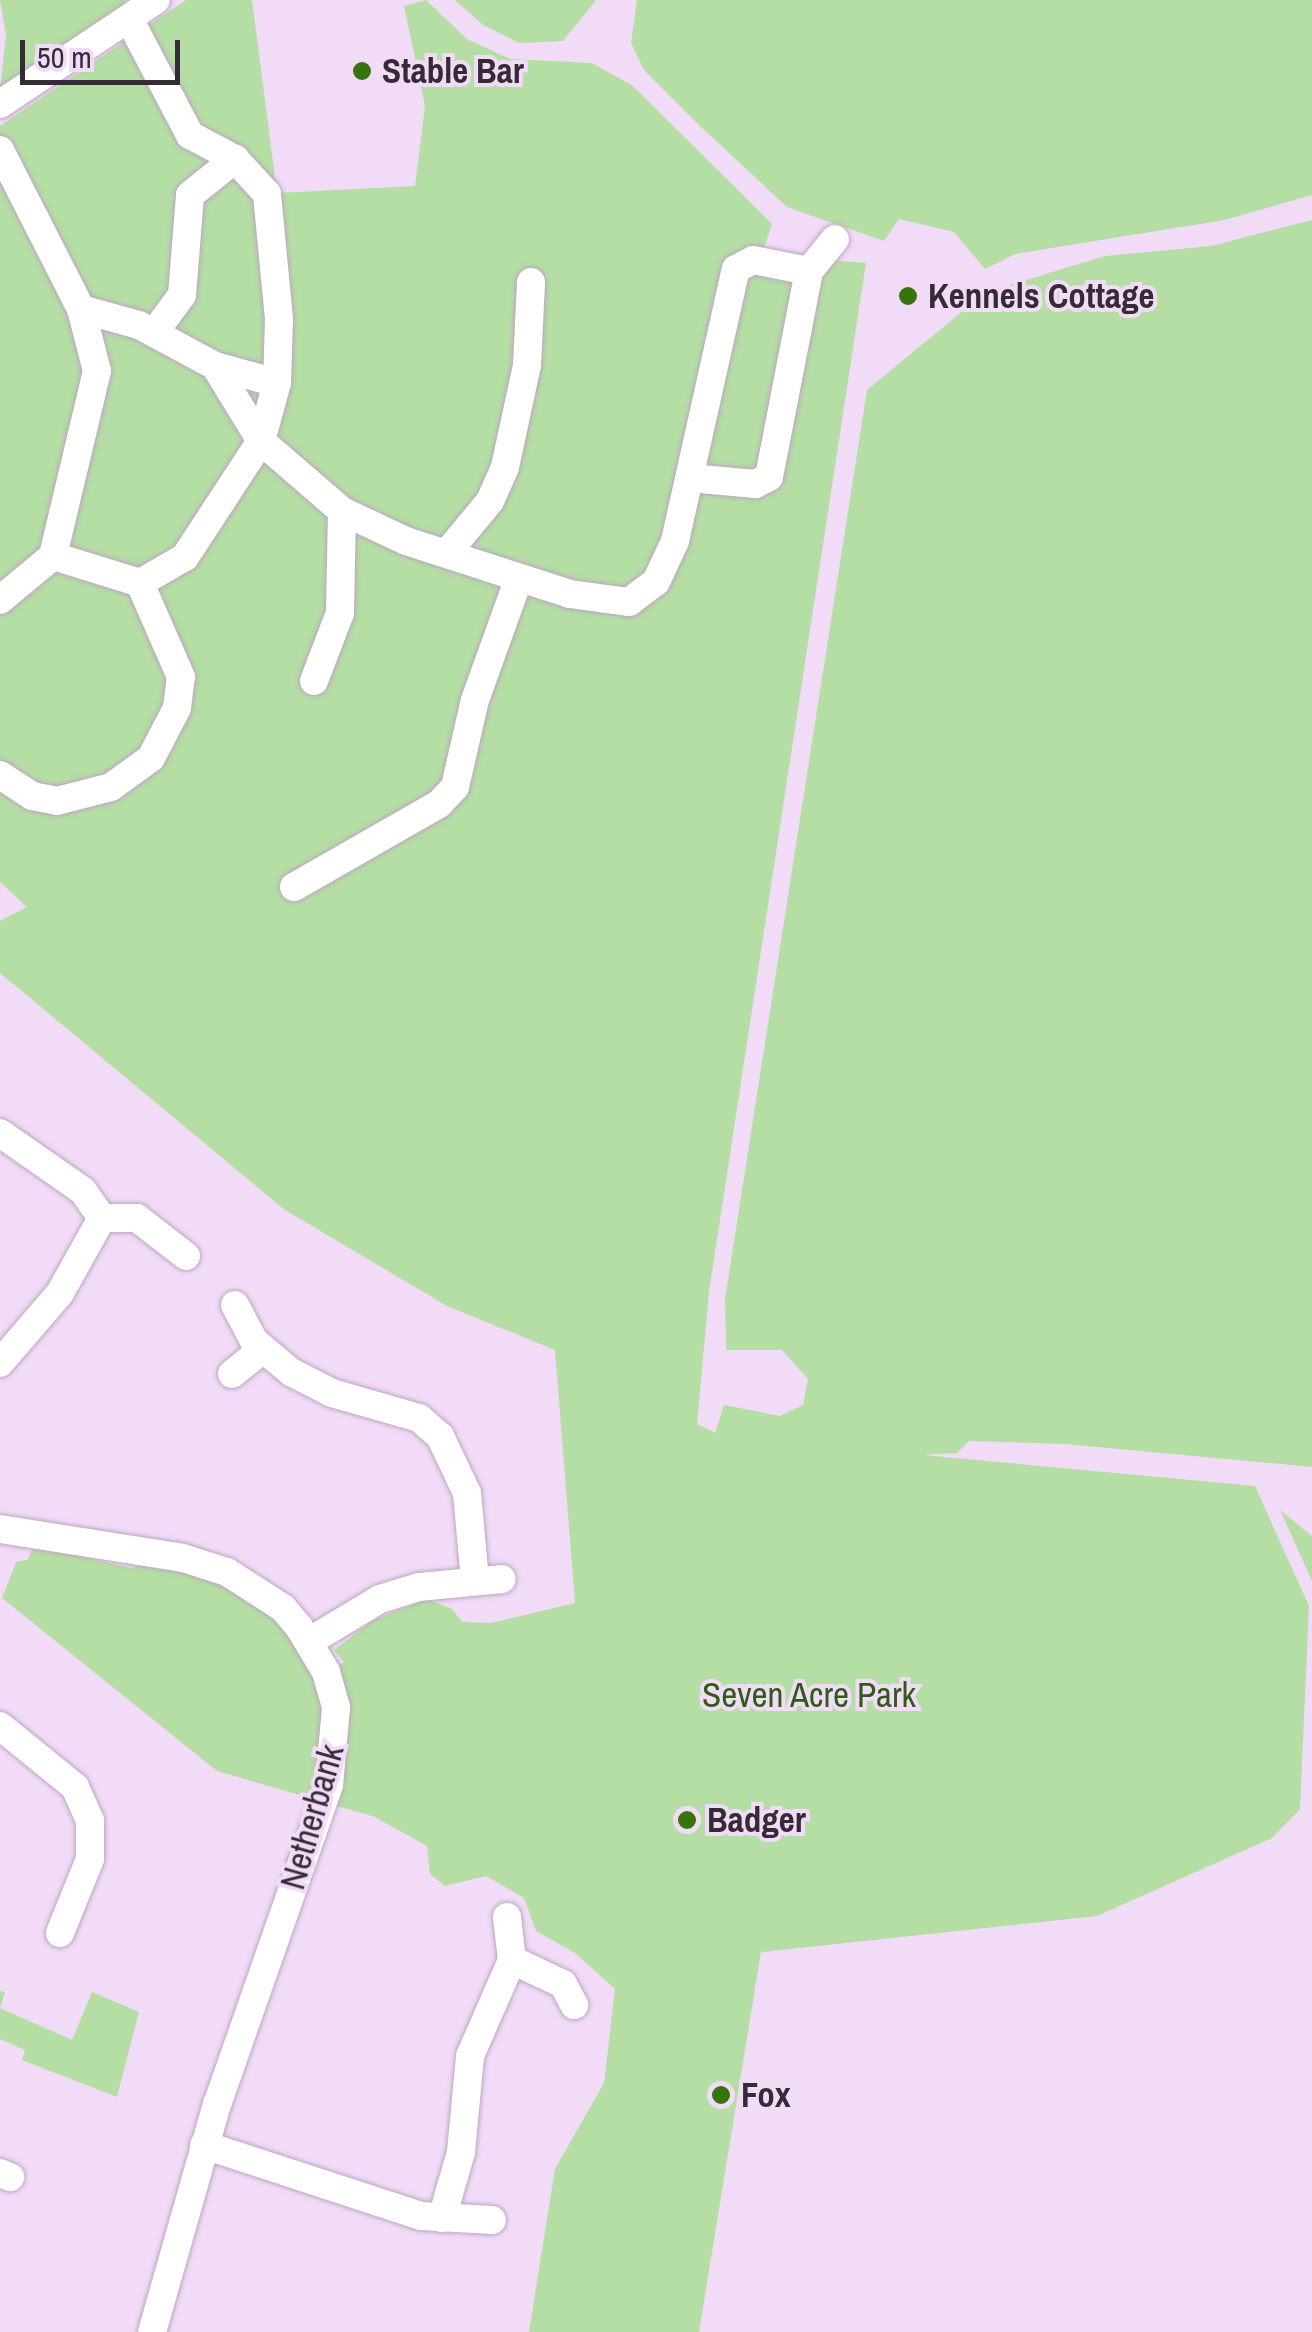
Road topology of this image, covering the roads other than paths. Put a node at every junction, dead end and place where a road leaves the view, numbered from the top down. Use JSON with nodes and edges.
{"nodes":[{"id":1,"x":142,"y":8,"type":"edge"},
{"id":2,"x":0,"y":104,"type":"edge"},
{"id":3,"x":0,"y":150,"type":"edge"},
{"id":4,"x":235,"y":158,"type":"junction"},
{"id":5,"x":835,"y":239,"type":"dead end"},
{"id":6,"x":810,"y":271,"type":"junction"},
{"id":7,"x":531,"y":282,"type":"dead end"},
{"id":8,"x":81,"y":309,"type":"junction"},
{"id":9,"x":154,"y":332,"type":"junction"},
{"id":10,"x":215,"y":366,"type":"junction"},
{"id":11,"x":277,"y":382,"type":"junction"},
{"id":12,"x":261,"y":441,"type":"junction"},
{"id":13,"x":690,"y":478,"type":"junction"},
{"id":14,"x":342,"y":511,"type":"junction"},
{"id":15,"x":447,"y":554,"type":"junction"},
{"id":16,"x":53,"y":556,"type":"junction"},
{"id":17,"x":519,"y":578,"type":"junction"},
{"id":18,"x":140,"y":583,"type":"junction"},
{"id":19,"x":0,"y":600,"type":"edge"},
{"id":20,"x":314,"y":681,"type":"dead end"},
{"id":21,"x":0,"y":775,"type":"edge"},
{"id":22,"x":294,"y":887,"type":"dead end"},
{"id":23,"x":0,"y":1133,"type":"edge"},
{"id":24,"x":102,"y":1218,"type":"junction"},
{"id":25,"x":186,"y":1256,"type":"dead end"},
{"id":26,"x":235,"y":1306,"type":"dead end"},
{"id":27,"x":263,"y":1349,"type":"junction"},
{"id":28,"x":0,"y":1363,"type":"edge"},
{"id":29,"x":232,"y":1374,"type":"dead end"},
{"id":30,"x":0,"y":1530,"type":"edge"},
{"id":31,"x":310,"y":1641,"type":"junction"},
{"id":32,"x":0,"y":1726,"type":"edge"},
{"id":33,"x":507,"y":1916,"type":"dead end"},
{"id":34,"x":60,"y":1933,"type":"dead end"},
{"id":35,"x":512,"y":1960,"type":"junction"},
{"id":36,"x":574,"y":2005,"type":"dead end"},
{"id":37,"x":204,"y":2145,"type":"junction"},
{"id":38,"x":442,"y":2218,"type":"junction"},
{"id":39,"x":492,"y":2220,"type":"dead end"},
{"id":40,"x":152,"y":2332,"type":"edge"}],
"edges":[{"from":1,"to":2,"type":"street"},
{"from":1,"to":4,"type":"street"},
{"from":3,"to":8,"type":"street"},
{"from":4,"to":9,"type":"street"},
{"from":4,"to":11,"type":"street"},
{"from":5,"to":6,"type":"street"},
{"from":6,"to":13,"type":"street"},
{"from":6,"to":13,"type":"street"},
{"from":7,"to":15,"type":"street"},
{"from":8,"to":9,"type":"street"},
{"from":8,"to":16,"type":"street"},
{"from":9,"to":10,"type":"street"},
{"from":10,"to":11,"type":"street"},
{"from":10,"to":12,"type":"street"},
{"from":11,"to":12,"type":"street"},
{"from":12,"to":14,"type":"street"},
{"from":12,"to":18,"type":"street"},
{"from":13,"to":17,"type":"street"},
{"from":14,"to":15,"type":"street"},
{"from":14,"to":20,"type":"street"},
{"from":15,"to":17,"type":"street"},
{"from":16,"to":18,"type":"street"},
{"from":16,"to":19,"type":"street"},
{"from":17,"to":22,"type":"street"},
{"from":18,"to":21,"type":"street"},
{"from":23,"to":24,"type":"street"},
{"from":24,"to":25,"type":"street"},
{"from":24,"to":28,"type":"street"},
{"from":26,"to":27,"type":"street"},
{"from":27,"to":29,"type":"street"},
{"from":27,"to":31,"type":"street"},
{"from":30,"to":31,"type":"street","name":"Netherbank"},
{"from":31,"to":37,"type":"street","name":"Netherbank"},
{"from":32,"to":34,"type":"street"},
{"from":33,"to":35,"type":"street"},
{"from":35,"to":36,"type":"street"},
{"from":35,"to":38,"type":"street"},
{"from":37,"to":38,"type":"street"},
{"from":37,"to":40,"type":"street","name":"Netherbank"},
{"from":38,"to":39,"type":"street"}]}
